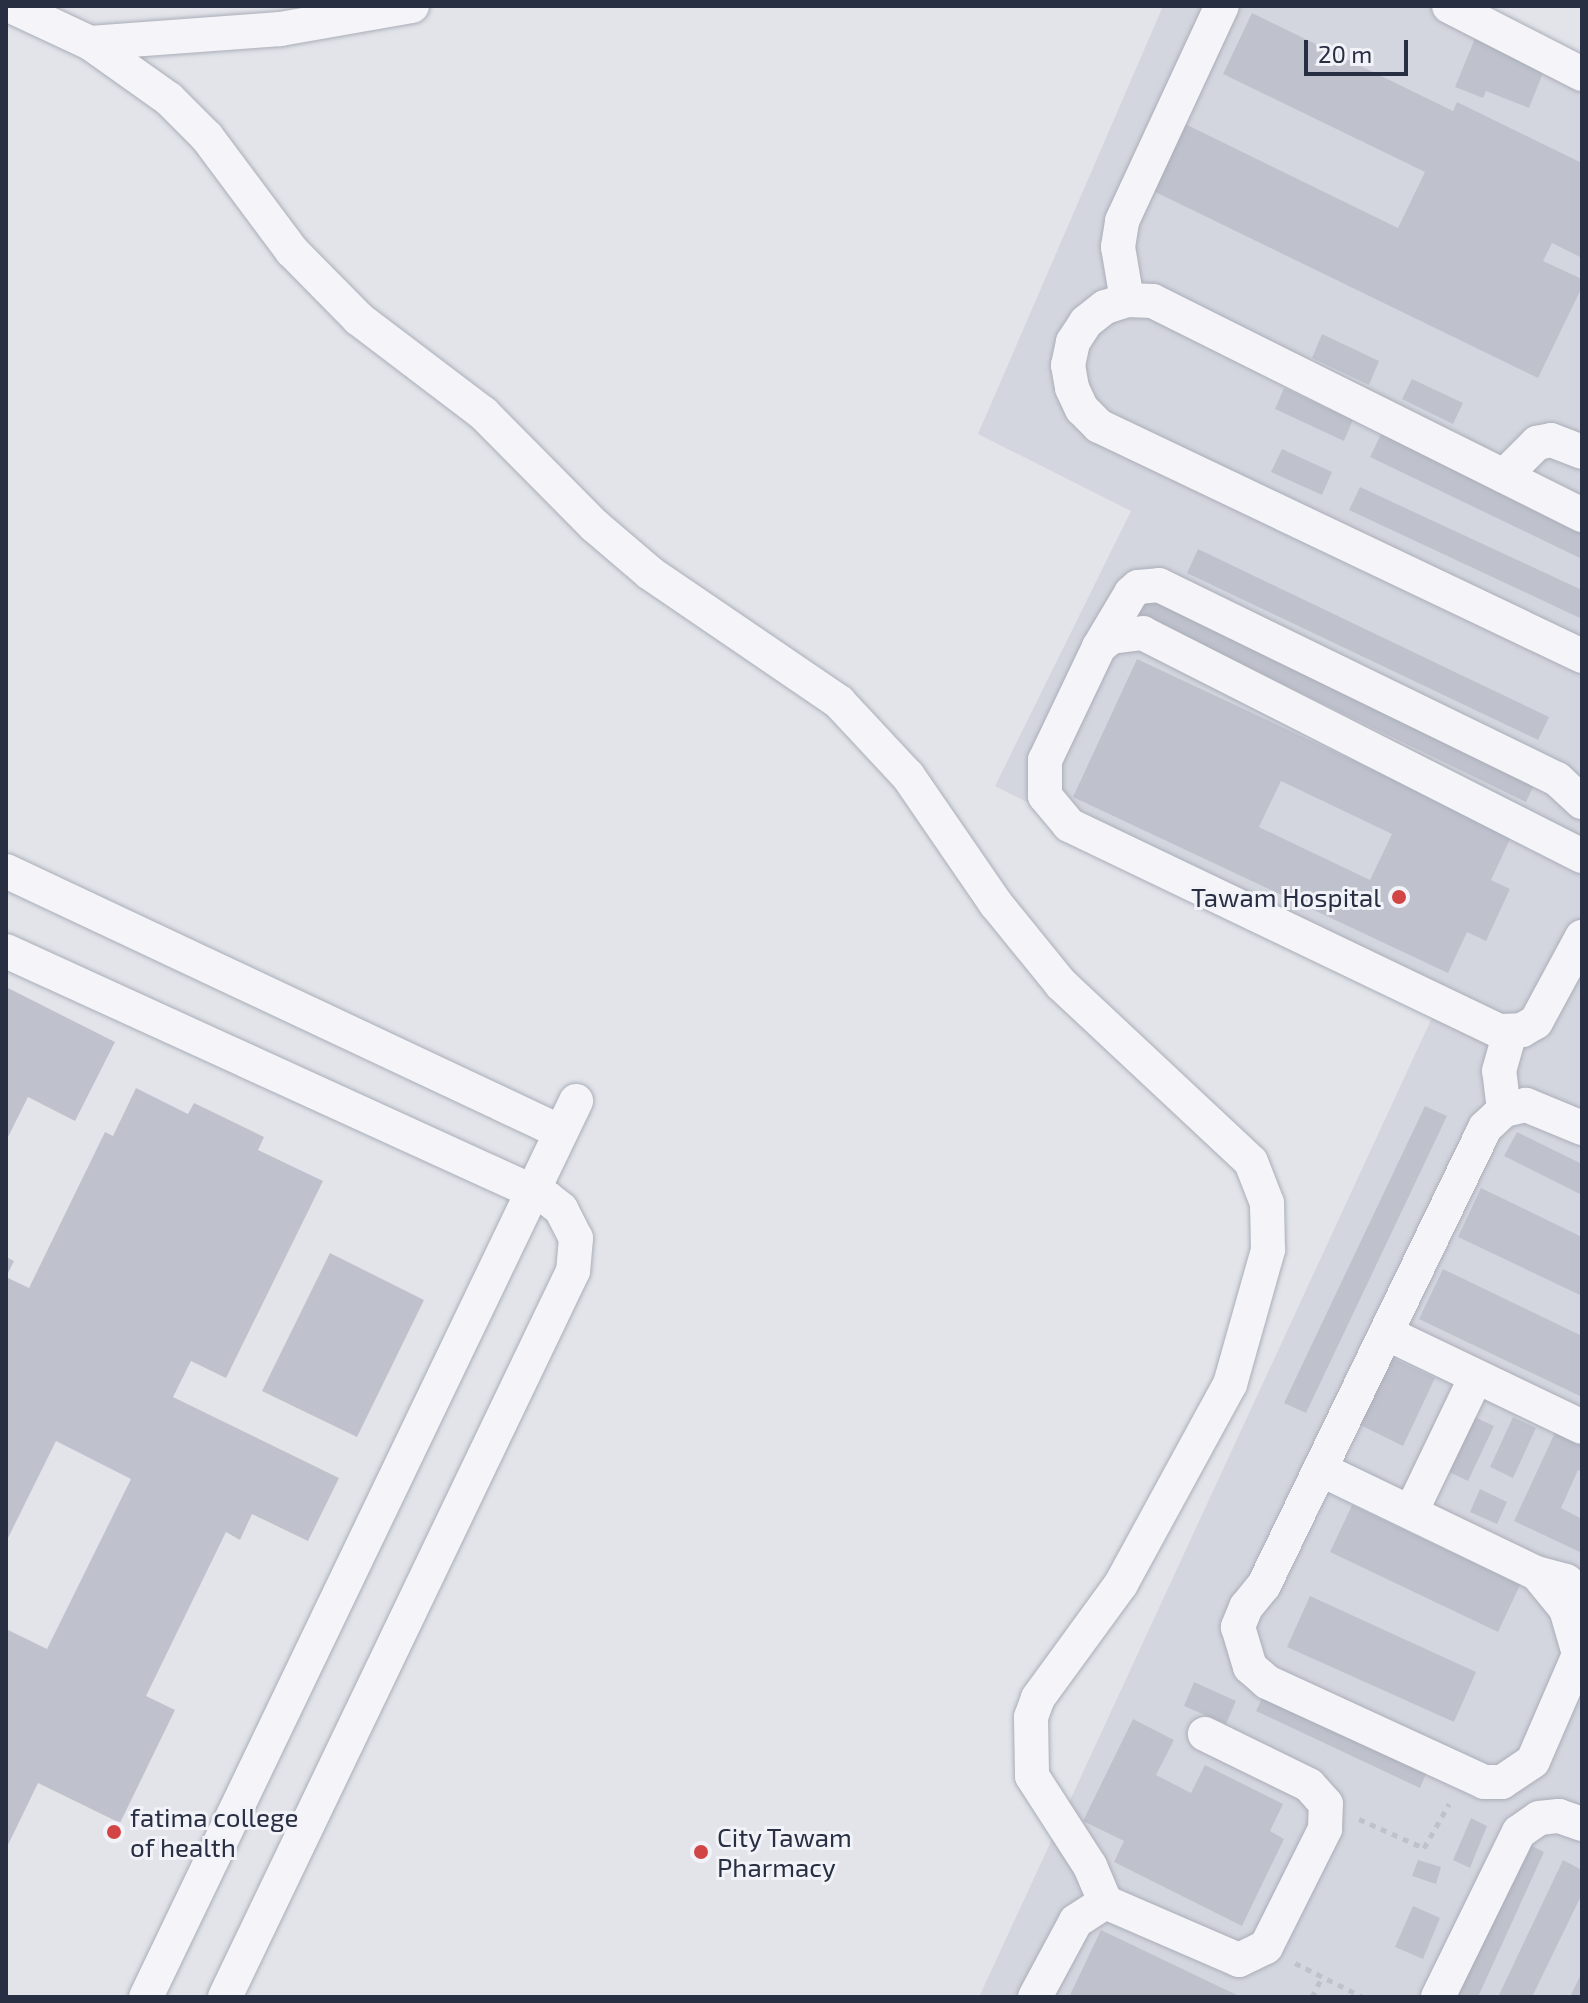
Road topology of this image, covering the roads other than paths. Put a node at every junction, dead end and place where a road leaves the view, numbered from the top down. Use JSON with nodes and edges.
{"nodes":[{"id":1,"x":11,"y":6,"type":"edge"},
{"id":2,"x":412,"y":6,"type":"edge"},
{"id":3,"x":1222,"y":6,"type":"edge"},
{"id":4,"x":1449,"y":6,"type":"edge"},
{"id":5,"x":90,"y":43,"type":"junction"},
{"id":6,"x":1582,"y":74,"type":"edge"},
{"id":7,"x":1127,"y":300,"type":"junction"},
{"id":8,"x":1582,"y":452,"type":"edge"},
{"id":9,"x":1504,"y":476,"type":"junction"},
{"id":10,"x":1582,"y":515,"type":"edge"},
{"id":11,"x":1099,"y":647,"type":"junction"},
{"id":12,"x":1582,"y":656,"type":"edge"},
{"id":13,"x":1582,"y":802,"type":"edge"},
{"id":14,"x":1582,"y":856,"type":"edge"},
{"id":15,"x":6,"y":871,"type":"edge"},
{"id":16,"x":1582,"y":937,"type":"edge"},
{"id":17,"x":6,"y":951,"type":"edge"},
{"id":18,"x":1510,"y":1032,"type":"junction"},
{"id":19,"x":576,"y":1101,"type":"dead end"},
{"id":20,"x":1504,"y":1110,"type":"junction"},
{"id":21,"x":1582,"y":1128,"type":"edge"},
{"id":22,"x":561,"y":1132,"type":"junction"},
{"id":23,"x":532,"y":1192,"type":"junction"},
{"id":24,"x":1386,"y":1333,"type":"junction"},
{"id":25,"x":1476,"y":1377,"type":"junction"},
{"id":26,"x":1582,"y":1427,"type":"edge"},
{"id":27,"x":1320,"y":1469,"type":"junction"},
{"id":28,"x":1411,"y":1512,"type":"junction"},
{"id":29,"x":1536,"y":1573,"type":"junction"},
{"id":30,"x":1582,"y":1594,"type":"edge"},
{"id":31,"x":1580,"y":1651,"type":"edge"},
{"id":32,"x":1205,"y":1734,"type":"dead end"},
{"id":33,"x":1582,"y":1824,"type":"edge"},
{"id":34,"x":1105,"y":1902,"type":"junction"},
{"id":35,"x":146,"y":1997,"type":"edge"},
{"id":36,"x":225,"y":1997,"type":"edge"},
{"id":37,"x":1035,"y":1997,"type":"edge"},
{"id":38,"x":1438,"y":1997,"type":"edge"}],
"edges":[{"from":1,"to":5,"type":"lane"},
{"from":2,"to":5,"type":"lane"},
{"from":3,"to":7,"type":"lane"},
{"from":4,"to":6,"type":"lane"},
{"from":5,"to":34,"type":"lane"},
{"from":7,"to":9,"type":"lane"},
{"from":7,"to":12,"type":"lane"},
{"from":8,"to":9,"type":"lane"},
{"from":9,"to":10,"type":"lane"},
{"from":11,"to":13,"type":"lane"},
{"from":11,"to":14,"type":"lane"},
{"from":11,"to":18,"type":"lane"},
{"from":15,"to":22,"type":"lane"},
{"from":16,"to":18,"type":"lane"},
{"from":17,"to":23,"type":"lane"},
{"from":18,"to":20,"type":"lane"},
{"from":19,"to":22,"type":"lane"},
{"from":20,"to":21,"type":"lane"},
{"from":20,"to":24,"type":"lane"},
{"from":22,"to":23,"type":"lane"},
{"from":23,"to":35,"type":"lane"},
{"from":23,"to":36,"type":"lane"},
{"from":24,"to":25,"type":"lane"},
{"from":24,"to":27,"type":"lane"},
{"from":25,"to":26,"type":"lane"},
{"from":25,"to":28,"type":"lane"},
{"from":27,"to":28,"type":"lane"},
{"from":27,"to":31,"type":"lane"},
{"from":28,"to":29,"type":"lane"},
{"from":29,"to":30,"type":"lane"},
{"from":29,"to":31,"type":"lane"},
{"from":32,"to":34,"type":"lane"},
{"from":33,"to":38,"type":"lane"},
{"from":34,"to":37,"type":"lane"}]}
